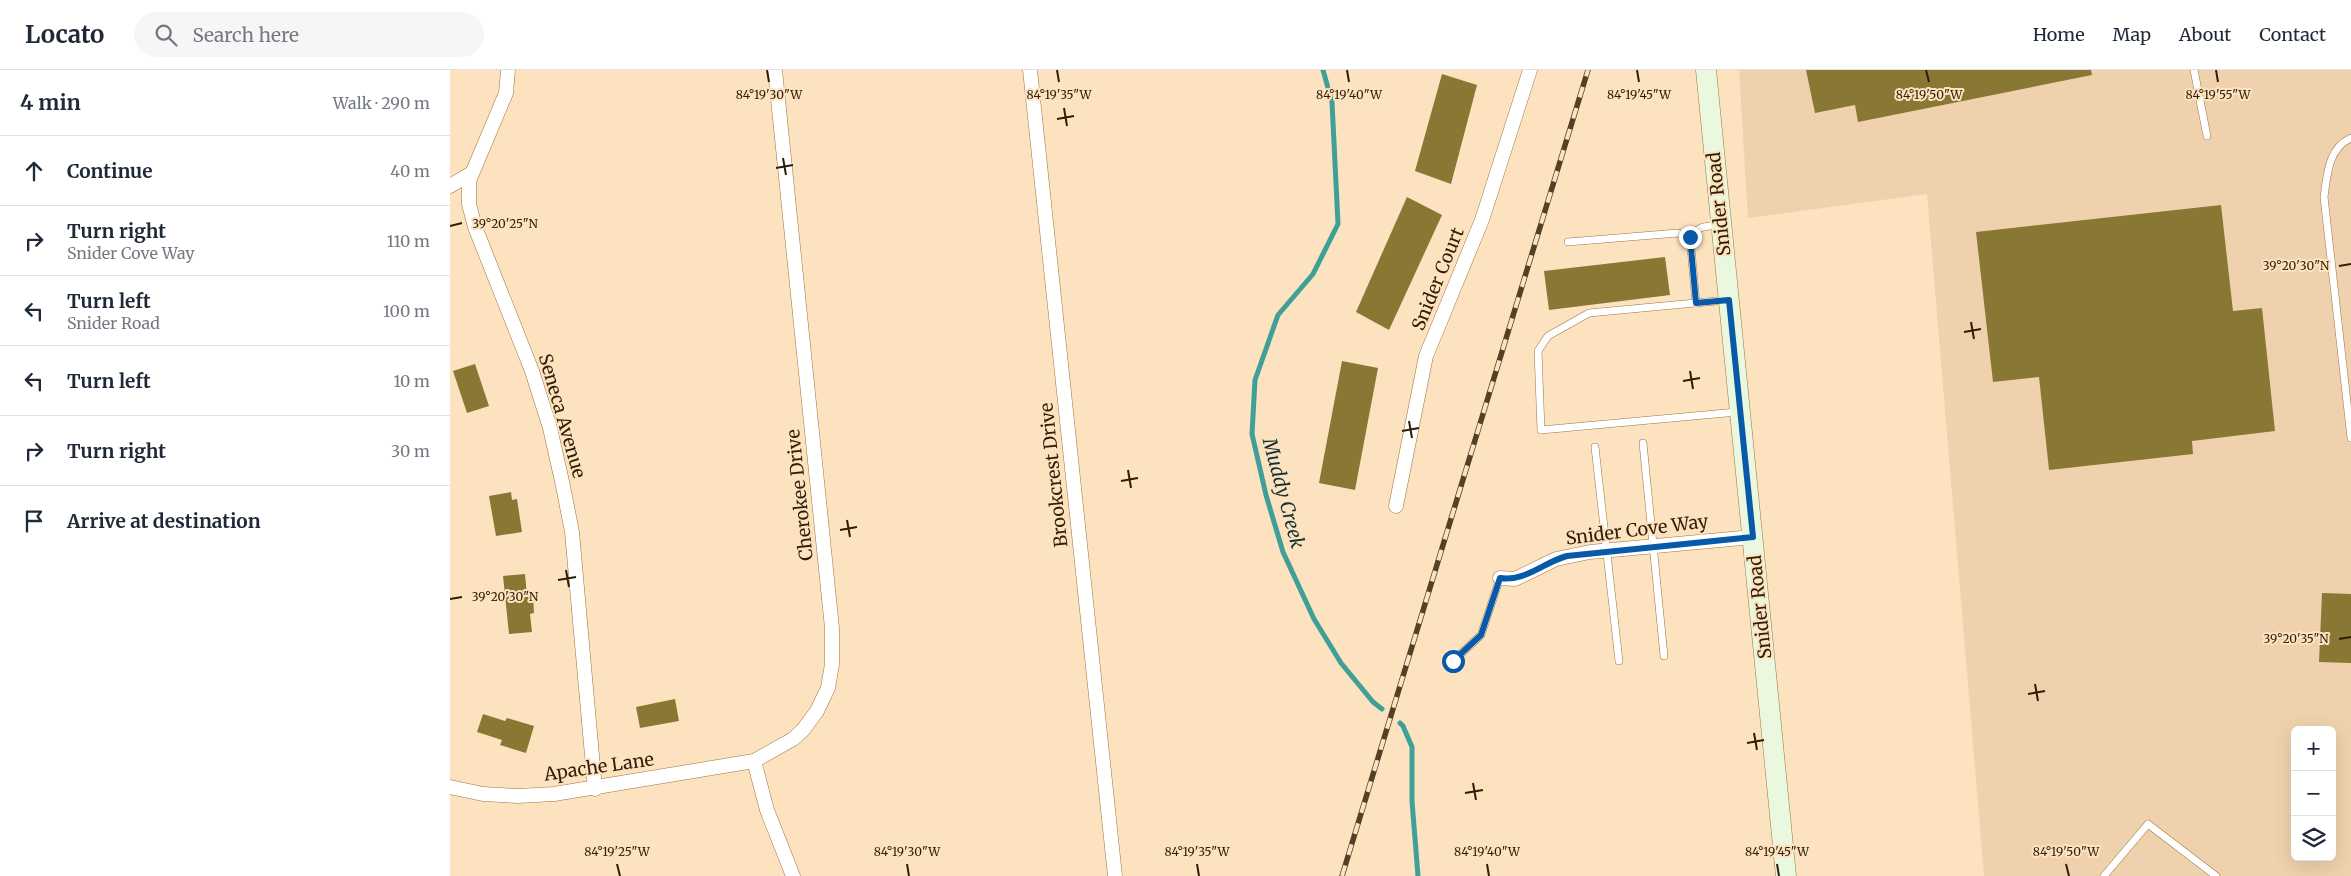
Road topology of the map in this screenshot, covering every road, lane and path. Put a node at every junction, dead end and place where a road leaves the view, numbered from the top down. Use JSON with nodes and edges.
{"nodes":[{"id":1,"x":508,"y":70,"type":"edge"},
{"id":2,"x":775,"y":70,"type":"edge"},
{"id":3,"x":1030,"y":70,"type":"edge"},
{"id":4,"x":1530,"y":70,"type":"edge"},
{"id":5,"x":1706,"y":70,"type":"edge"},
{"id":6,"x":2194,"y":70,"type":"edge"},
{"id":7,"x":2207,"y":136,"type":"dead end"},
{"id":8,"x":2351,"y":138,"type":"edge"},
{"id":9,"x":472,"y":173,"type":"junction"},
{"id":10,"x":450,"y":186,"type":"edge"},
{"id":11,"x":1721,"y":224,"type":"junction"},
{"id":12,"x":1690,"y":237,"type":"junction"},
{"id":13,"x":1568,"y":242,"type":"dead end"},
{"id":14,"x":1729,"y":300,"type":"junction"},
{"id":15,"x":1696,"y":303,"type":"junction"},
{"id":16,"x":1740,"y":412,"type":"junction"},
{"id":17,"x":2351,"y":438,"type":"edge"},
{"id":18,"x":1643,"y":443,"type":"dead end"},
{"id":19,"x":1595,"y":447,"type":"dead end"},
{"id":20,"x":1396,"y":506,"type":"dead end"},
{"id":21,"x":1753,"y":537,"type":"junction"},
{"id":22,"x":1653,"y":546,"type":"junction"},
{"id":23,"x":1606,"y":551,"type":"junction"},
{"id":24,"x":1500,"y":578,"type":"joint"},
{"id":25,"x":1664,"y":656,"type":"dead end"},
{"id":26,"x":1453,"y":661,"type":"dead end"},
{"id":27,"x":1619,"y":661,"type":"dead end"},
{"id":28,"x":754,"y":761,"type":"junction"},
{"id":29,"x":450,"y":787,"type":"edge"},
{"id":30,"x":595,"y":789,"type":"junction"},
{"id":31,"x":793,"y":876,"type":"edge"},
{"id":32,"x":1115,"y":876,"type":"edge"},
{"id":33,"x":1786,"y":876,"type":"edge"},
{"id":34,"x":2104,"y":876,"type":"edge"},
{"id":35,"x":2216,"y":876,"type":"edge"}],
"edges":[{"from":1,"to":9,"type":"street","name":"Seneca Avenue"},
{"from":2,"to":28,"type":"street","name":"Cherokee Drive"},
{"from":3,"to":32,"type":"street","name":"Brookcrest Drive"},
{"from":4,"to":20,"type":"street","name":"Snider Court"},
{"from":5,"to":11,"type":"street","name":"Snider Road"},
{"from":6,"to":7,"type":"lane"},
{"from":8,"to":17,"type":"lane"},
{"from":9,"to":10,"type":"street"},
{"from":9,"to":30,"type":"street","name":"Seneca Avenue"},
{"from":11,"to":12,"type":"lane"},
{"from":11,"to":14,"type":"street","name":"Snider Road"},
{"from":12,"to":13,"type":"lane"},
{"from":12,"to":15,"type":"lane"},
{"from":14,"to":15,"type":"lane"},
{"from":14,"to":16,"type":"street","name":"Snider Road"},
{"from":15,"to":16,"type":"lane"},
{"from":16,"to":21,"type":"street","name":"Snider Road"},
{"from":18,"to":22,"type":"lane"},
{"from":19,"to":23,"type":"lane"},
{"from":21,"to":22,"type":"street","name":"Snider Cove Way"},
{"from":21,"to":33,"type":"street","name":"Snider Road"},
{"from":22,"to":23,"type":"street","name":"Snider Cove Way"},
{"from":22,"to":25,"type":"lane"},
{"from":23,"to":24,"type":"street","name":"Snider Cove Way"},
{"from":23,"to":27,"type":"lane"},
{"from":24,"to":26,"type":"lane"},
{"from":28,"to":30,"type":"street","name":"Apache Lane"},
{"from":28,"to":31,"type":"street"},
{"from":29,"to":30,"type":"street","name":"Apache Lane"},
{"from":34,"to":35,"type":"lane"}]}
